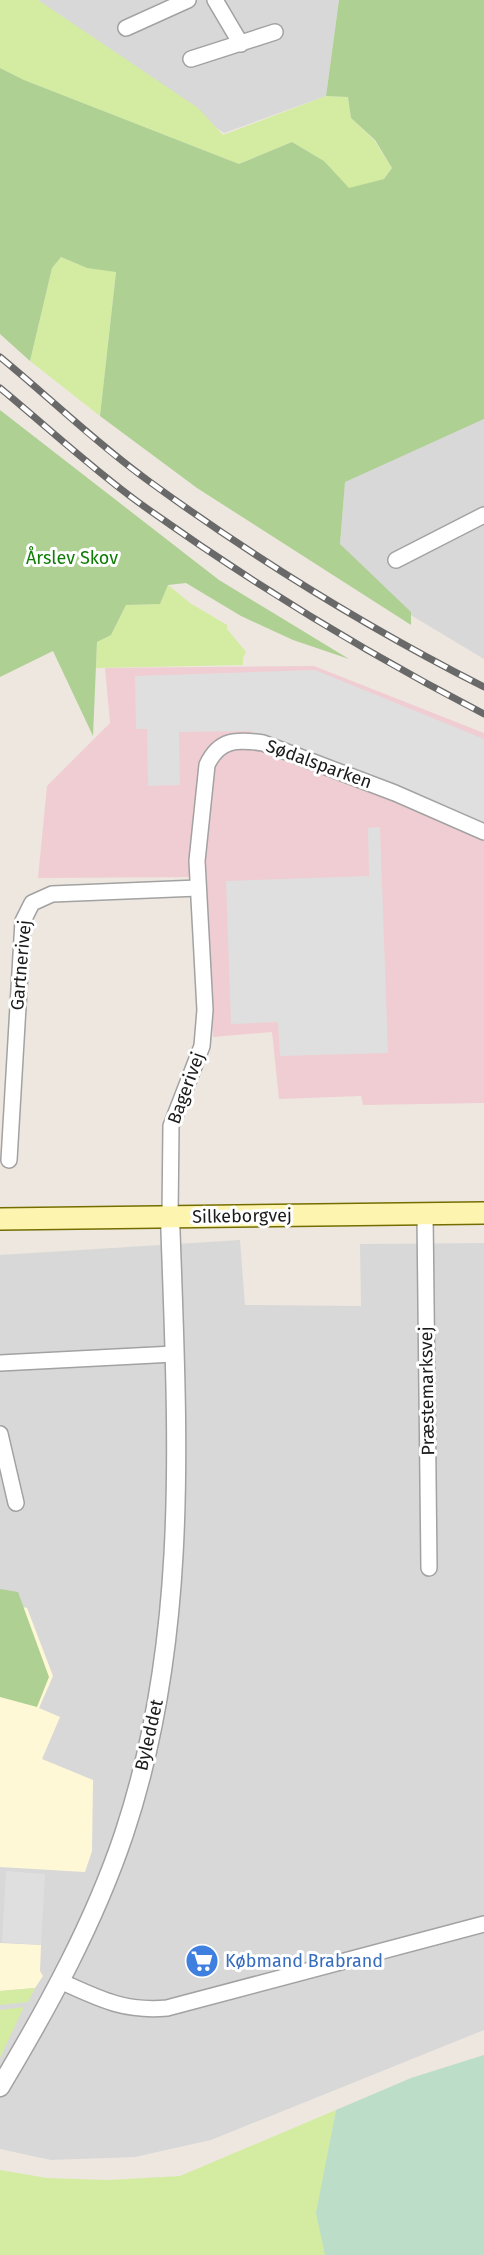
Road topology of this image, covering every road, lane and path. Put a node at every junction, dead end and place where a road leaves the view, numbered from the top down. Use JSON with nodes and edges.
{"nodes":[{"id":1,"x":188,"y":0,"type":"edge"},
{"id":2,"x":215,"y":0,"type":"edge"},
{"id":3,"x":126,"y":28,"type":"dead end"},
{"id":4,"x":275,"y":32,"type":"dead end"},
{"id":5,"x":241,"y":44,"type":"junction"},
{"id":6,"x":191,"y":59,"type":"dead end"},
{"id":7,"x":484,"y":515,"type":"edge"},
{"id":8,"x":396,"y":560,"type":"dead end"},
{"id":9,"x":484,"y":832,"type":"edge"},
{"id":10,"x":198,"y":888,"type":"junction"},
{"id":11,"x":9,"y":1160,"type":"dead end"},
{"id":12,"x":484,"y":1213,"type":"edge"},
{"id":13,"x":425,"y":1214,"type":"junction"},
{"id":14,"x":170,"y":1217,"type":"junction"},
{"id":15,"x":0,"y":1219,"type":"edge"},
{"id":16,"x":174,"y":1354,"type":"junction"},
{"id":17,"x":0,"y":1363,"type":"edge"},
{"id":18,"x":0,"y":1434,"type":"edge"},
{"id":19,"x":16,"y":1503,"type":"dead end"},
{"id":20,"x":429,"y":1568,"type":"dead end"},
{"id":21,"x":484,"y":1924,"type":"edge"},
{"id":22,"x":60,"y":1981,"type":"junction"},
{"id":23,"x":0,"y":2087,"type":"edge"}],
"edges":[{"from":1,"to":3,"type":"street"},
{"from":2,"to":5,"type":"street"},
{"from":4,"to":5,"type":"street"},
{"from":5,"to":6,"type":"street"},
{"from":7,"to":8,"type":"street"},
{"from":9,"to":10,"type":"street","name":"Sødalsparken"},
{"from":10,"to":11,"type":"street","name":"Gartnerivej"},
{"from":10,"to":14,"type":"street","name":"Bagerivej"},
{"from":12,"to":13,"type":"main road","name":"Silkeborgvej"},
{"from":13,"to":14,"type":"main road","name":"Silkeborgvej"},
{"from":13,"to":20,"type":"street","name":"Præstemarksvej"},
{"from":14,"to":15,"type":"main road","name":"Silkeborgvej"},
{"from":14,"to":16,"type":"street","name":"Byleddet"},
{"from":16,"to":17,"type":"street"},
{"from":16,"to":22,"type":"street","name":"Byleddet"},
{"from":18,"to":19,"type":"street"},
{"from":21,"to":22,"type":"street"},
{"from":22,"to":23,"type":"street","name":"Byleddet"}]}
